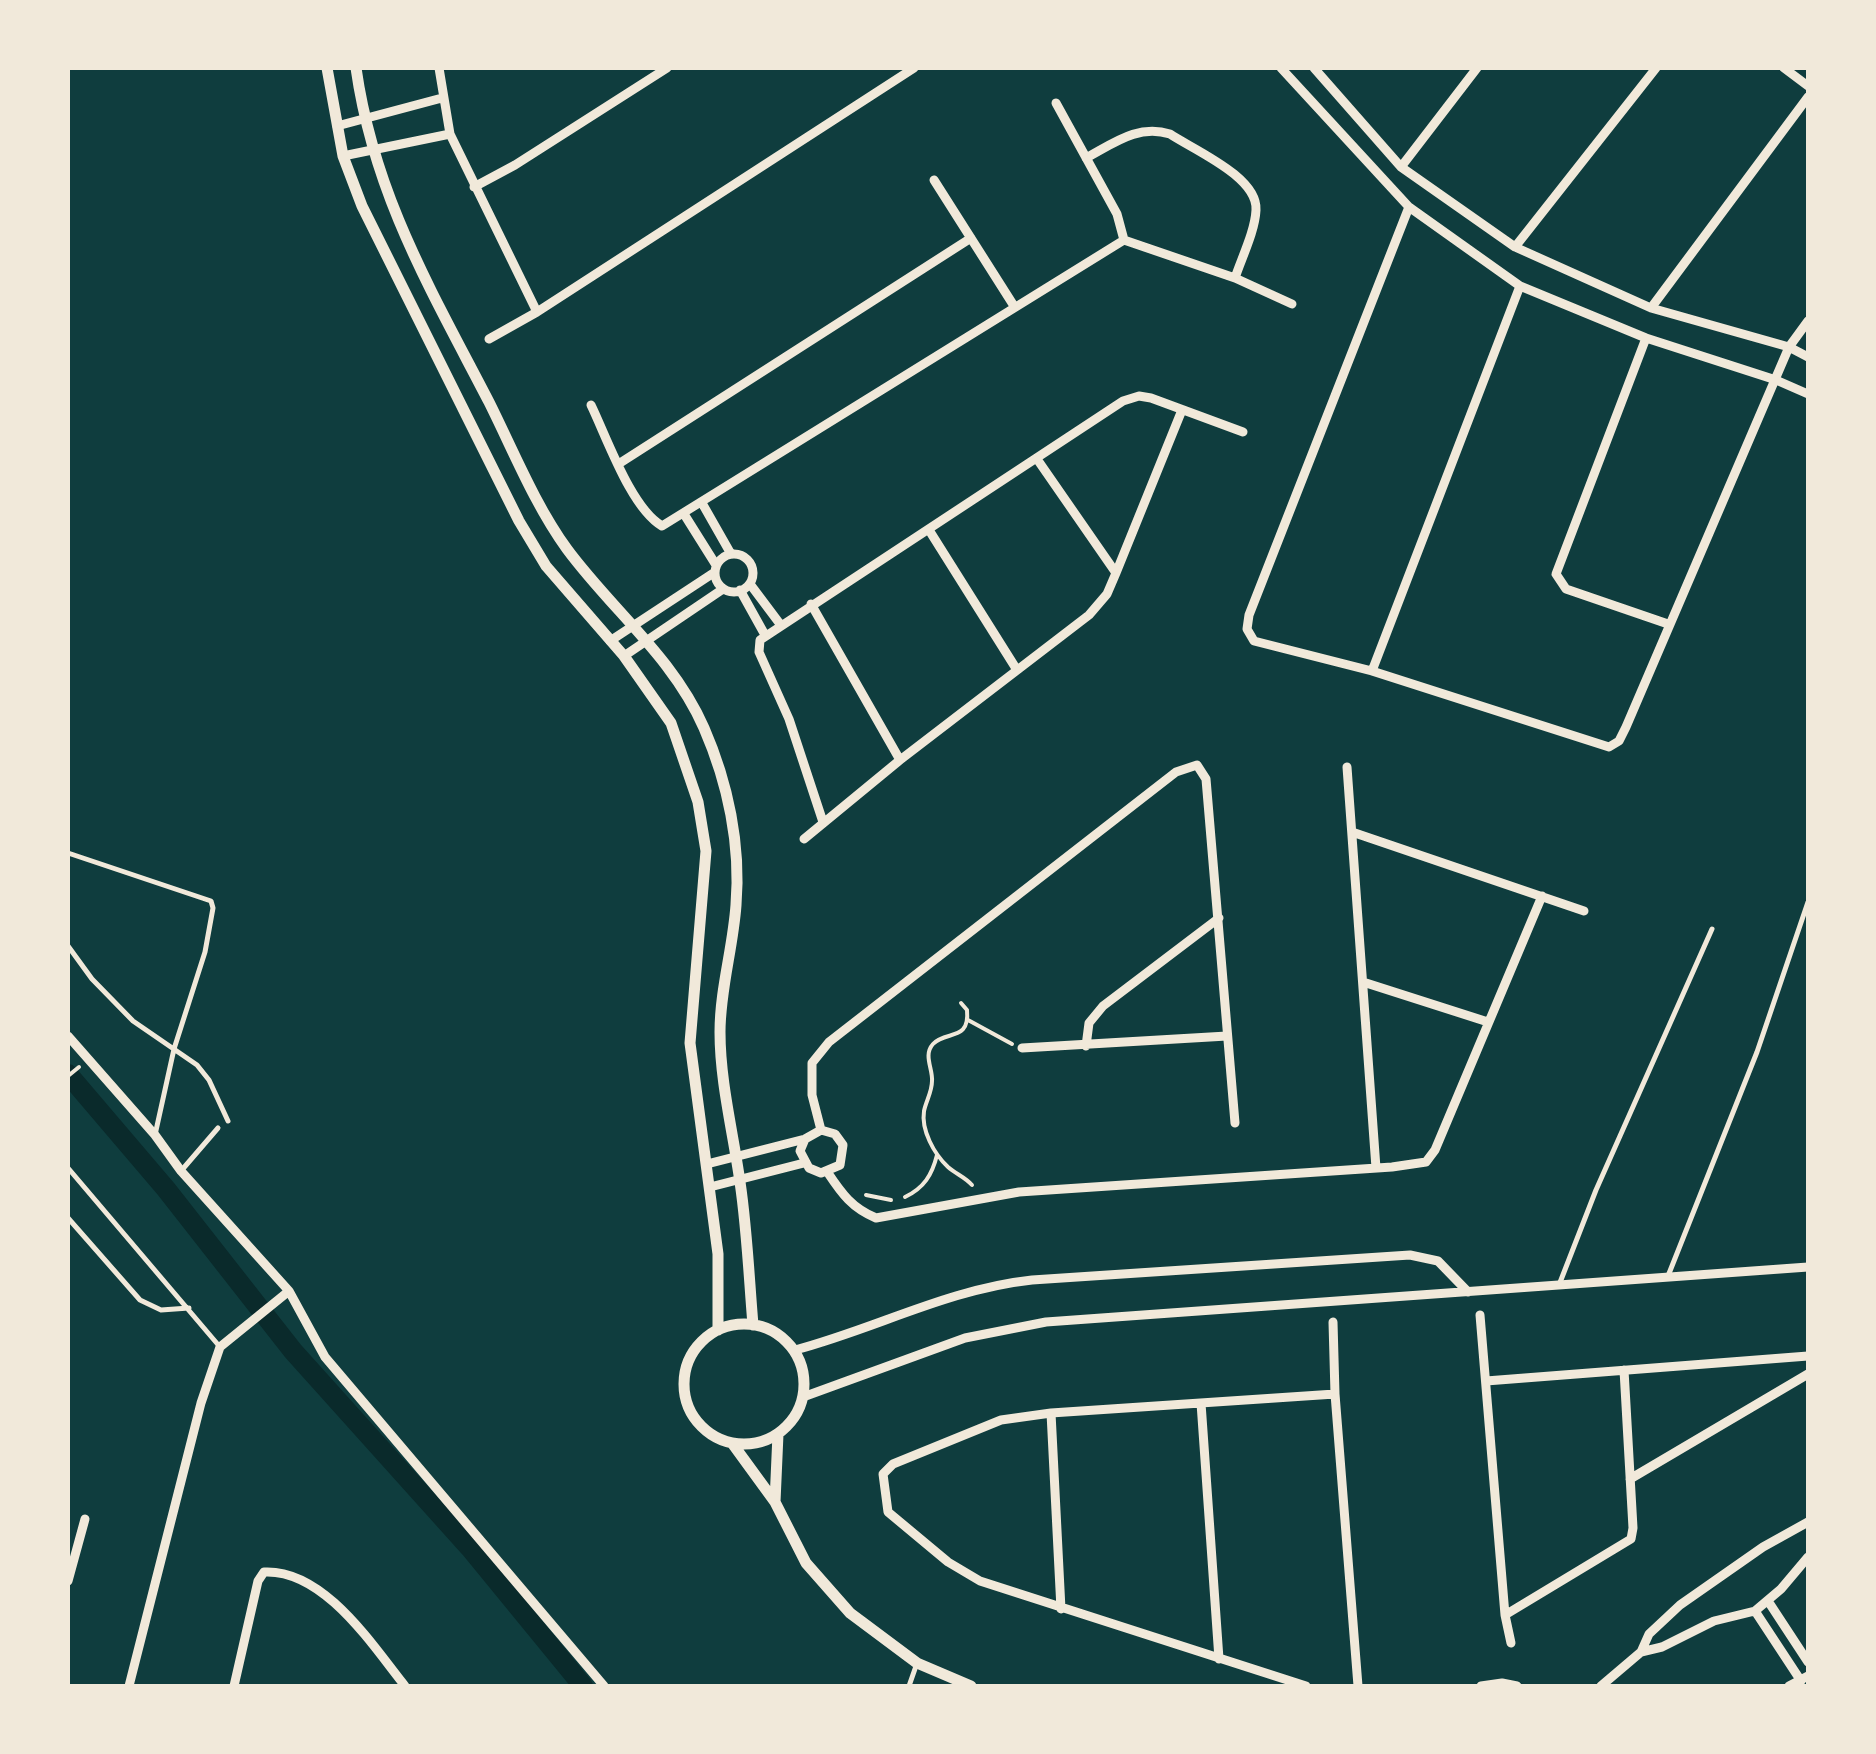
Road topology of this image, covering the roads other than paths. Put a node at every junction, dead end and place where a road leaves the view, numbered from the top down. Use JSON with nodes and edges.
{"nodes":[{"id":1,"x":327,"y":68,"type":"edge"},
{"id":2,"x":356,"y":68,"type":"edge"},
{"id":3,"x":439,"y":68,"type":"edge"},
{"id":4,"x":668,"y":68,"type":"edge"},
{"id":5,"x":914,"y":68,"type":"edge"},
{"id":6,"x":1281,"y":68,"type":"edge"},
{"id":7,"x":1314,"y":68,"type":"edge"},
{"id":8,"x":1477,"y":68,"type":"edge"},
{"id":9,"x":1656,"y":68,"type":"edge"},
{"id":10,"x":1784,"y":68,"type":"edge"},
{"id":11,"x":1808,"y":86,"type":"edge"},
{"id":12,"x":442,"y":98,"type":"junction"},
{"id":13,"x":1808,"y":98,"type":"edge"},
{"id":14,"x":1056,"y":103,"type":"dead end"},
{"id":15,"x":365,"y":120,"type":"junction"},
{"id":16,"x":337,"y":126,"type":"junction"},
{"id":17,"x":450,"y":134,"type":"junction"},
{"id":18,"x":372,"y":150,"type":"junction"},
{"id":19,"x":343,"y":156,"type":"junction"},
{"id":20,"x":1086,"y":158,"type":"junction"},
{"id":21,"x":1401,"y":166,"type":"junction"},
{"id":22,"x":934,"y":180,"type":"dead end"},
{"id":23,"x":474,"y":187,"type":"junction"},
{"id":24,"x":1409,"y":207,"type":"junction"},
{"id":25,"x":971,"y":238,"type":"junction"},
{"id":26,"x":1124,"y":240,"type":"junction"},
{"id":27,"x":1515,"y":247,"type":"junction"},
{"id":28,"x":1236,"y":278,"type":"junction"},
{"id":29,"x":1520,"y":286,"type":"junction"},
{"id":30,"x":1292,"y":304,"type":"dead end"},
{"id":31,"x":1014,"y":306,"type":"junction"},
{"id":32,"x":1651,"y":308,"type":"junction"},
{"id":33,"x":536,"y":312,"type":"junction"},
{"id":34,"x":1808,"y":321,"type":"edge"},
{"id":35,"x":1646,"y":338,"type":"junction"},
{"id":36,"x":489,"y":339,"type":"dead end"},
{"id":37,"x":1790,"y":347,"type":"junction"},
{"id":38,"x":1808,"y":356,"type":"edge"},
{"id":39,"x":1776,"y":380,"type":"junction"},
{"id":40,"x":1808,"y":394,"type":"edge"},
{"id":41,"x":591,"y":405,"type":"dead end"},
{"id":42,"x":1182,"y":410,"type":"junction"},
{"id":43,"x":1243,"y":432,"type":"dead end"},
{"id":44,"x":1036,"y":460,"type":"junction"},
{"id":45,"x":620,"y":463,"type":"junction"},
{"id":46,"x":702,"y":503,"type":"junction"},
{"id":47,"x":684,"y":514,"type":"junction"},
{"id":48,"x":930,"y":530,"type":"junction"},
{"id":49,"x":731,"y":554,"type":"junction"},
{"id":50,"x":716,"y":568,"type":"junction"},
{"id":51,"x":1116,"y":573,"type":"junction"},
{"id":52,"x":750,"y":584,"type":"junction"},
{"id":53,"x":723,"y":589,"type":"junction"},
{"id":54,"x":740,"y":590,"type":"junction"},
{"id":55,"x":811,"y":604,"type":"junction"},
{"id":56,"x":633,"y":624,"type":"junction"},
{"id":57,"x":780,"y":624,"type":"junction"},
{"id":58,"x":1668,"y":624,"type":"junction"},
{"id":59,"x":764,"y":635,"type":"junction"},
{"id":60,"x":648,"y":640,"type":"junction"},
{"id":61,"x":610,"y":641,"type":"junction"},
{"id":62,"x":624,"y":656,"type":"junction"},
{"id":63,"x":1017,"y":670,"type":"junction"},
{"id":64,"x":1372,"y":671,"type":"junction"},
{"id":65,"x":900,"y":760,"type":"junction"},
{"id":66,"x":1347,"y":766,"type":"dead end"},
{"id":67,"x":822,"y":822,"type":"junction"},
{"id":68,"x":1352,"y":832,"type":"junction"},
{"id":69,"x":804,"y":839,"type":"dead end"},
{"id":70,"x":68,"y":853,"type":"edge"},
{"id":71,"x":1542,"y":896,"type":"junction"},
{"id":72,"x":1808,"y":902,"type":"edge"},
{"id":73,"x":1584,"y":911,"type":"dead end"},
{"id":74,"x":1218,"y":918,"type":"junction"},
{"id":75,"x":1712,"y":929,"type":"dead end"},
{"id":76,"x":68,"y":946,"type":"edge"},
{"id":77,"x":1362,"y":982,"type":"junction"},
{"id":78,"x":1488,"y":1022,"type":"junction"},
{"id":79,"x":68,"y":1036,"type":"edge"},
{"id":80,"x":1227,"y":1036,"type":"junction"},
{"id":81,"x":1086,"y":1046,"type":"junction"},
{"id":82,"x":1022,"y":1048,"type":"road end"},
{"id":83,"x":174,"y":1049,"type":"junction"},
{"id":84,"x":228,"y":1122,"type":"dead end"},
{"id":85,"x":1235,"y":1123,"type":"dead end"},
{"id":86,"x":218,"y":1128,"type":"dead end"},
{"id":87,"x":821,"y":1130,"type":"junction"},
{"id":88,"x":155,"y":1134,"type":"junction"},
{"id":89,"x":805,"y":1139,"type":"junction"},
{"id":90,"x":736,"y":1157,"type":"junction"},
{"id":91,"x":804,"y":1163,"type":"junction"},
{"id":92,"x":707,"y":1164,"type":"junction"},
{"id":93,"x":1376,"y":1168,"type":"junction"},
{"id":94,"x":181,"y":1171,"type":"junction"},
{"id":95,"x":69,"y":1172,"type":"edge"},
{"id":96,"x":828,"y":1172,"type":"junction"},
{"id":97,"x":740,"y":1180,"type":"junction"},
{"id":98,"x":710,"y":1188,"type":"junction"},
{"id":99,"x":68,"y":1218,"type":"edge"},
{"id":100,"x":1808,"y":1267,"type":"edge"},
{"id":101,"x":1668,"y":1276,"type":"junction"},
{"id":102,"x":1558,"y":1285,"type":"junction"},
{"id":103,"x":289,"y":1291,"type":"junction"},
{"id":104,"x":1468,"y":1292,"type":"junction"},
{"id":105,"x":189,"y":1308,"type":"junction"},
{"id":106,"x":1480,"y":1316,"type":"dead end"},
{"id":107,"x":1334,"y":1322,"type":"dead end"},
{"id":108,"x":753,"y":1324,"type":"junction"},
{"id":109,"x":718,"y":1330,"type":"junction"},
{"id":110,"x":220,"y":1347,"type":"junction"},
{"id":111,"x":795,"y":1350,"type":"junction"},
{"id":112,"x":1808,"y":1356,"type":"edge"},
{"id":113,"x":1624,"y":1370,"type":"junction"},
{"id":114,"x":1808,"y":1374,"type":"edge"},
{"id":115,"x":1486,"y":1381,"type":"junction"},
{"id":116,"x":1335,"y":1394,"type":"junction"},
{"id":117,"x":803,"y":1397,"type":"junction"},
{"id":118,"x":1201,"y":1403,"type":"junction"},
{"id":119,"x":1051,"y":1413,"type":"junction"},
{"id":120,"x":778,"y":1434,"type":"junction"},
{"id":121,"x":732,"y":1442,"type":"junction"},
{"id":122,"x":1630,"y":1479,"type":"junction"},
{"id":123,"x":775,"y":1502,"type":"junction"},
{"id":124,"x":85,"y":1519,"type":"dead end"},
{"id":125,"x":1808,"y":1522,"type":"edge"},
{"id":126,"x":72,"y":1546,"type":"edge"},
{"id":127,"x":1808,"y":1556,"type":"edge"},
{"id":128,"x":68,"y":1580,"type":"edge"},
{"id":129,"x":1768,"y":1601,"type":"junction"},
{"id":130,"x":1061,"y":1608,"type":"junction"},
{"id":131,"x":1755,"y":1611,"type":"junction"},
{"id":132,"x":1505,"y":1615,"type":"junction"},
{"id":133,"x":1511,"y":1643,"type":"dead end"},
{"id":134,"x":1641,"y":1652,"type":"junction"},
{"id":135,"x":1218,"y":1659,"type":"junction"},
{"id":136,"x":1808,"y":1662,"type":"edge"},
{"id":137,"x":917,"y":1663,"type":"junction"},
{"id":138,"x":1805,"y":1678,"type":"edge"},
{"id":139,"x":400,"y":1684,"type":"edge"},
{"id":140,"x":129,"y":1686,"type":"edge"},
{"id":141,"x":234,"y":1686,"type":"edge"},
{"id":142,"x":604,"y":1686,"type":"edge"},
{"id":143,"x":909,"y":1686,"type":"edge"},
{"id":144,"x":971,"y":1686,"type":"edge"},
{"id":145,"x":1306,"y":1686,"type":"edge"},
{"id":146,"x":1358,"y":1686,"type":"edge"},
{"id":147,"x":1481,"y":1686,"type":"edge"},
{"id":148,"x":1518,"y":1686,"type":"edge"},
{"id":149,"x":1600,"y":1686,"type":"edge"},
{"id":150,"x":1788,"y":1686,"type":"edge"}],
"edges":[{"from":1,"to":16,"type":"street"},
{"from":2,"to":15,"type":"street"},
{"from":3,"to":12,"type":"street"},
{"from":4,"to":23,"type":"street"},
{"from":5,"to":33,"type":"street"},
{"from":6,"to":24,"type":"street"},
{"from":7,"to":21,"type":"street"},
{"from":8,"to":21,"type":"street"},
{"from":9,"to":27,"type":"street"},
{"from":10,"to":11,"type":"street"},
{"from":12,"to":15,"type":"street"},
{"from":12,"to":17,"type":"street"},
{"from":13,"to":32,"type":"street"},
{"from":14,"to":20,"type":"street"},
{"from":15,"to":16,"type":"street"},
{"from":15,"to":18,"type":"street"},
{"from":16,"to":19,"type":"street"},
{"from":17,"to":18,"type":"street"},
{"from":17,"to":23,"type":"street"},
{"from":18,"to":19,"type":"street"},
{"from":18,"to":56,"type":"street"},
{"from":19,"to":61,"type":"street"},
{"from":20,"to":26,"type":"street"},
{"from":20,"to":28,"type":"street"},
{"from":21,"to":27,"type":"street"},
{"from":22,"to":25,"type":"street"},
{"from":23,"to":33,"type":"street"},
{"from":24,"to":29,"type":"street"},
{"from":24,"to":64,"type":"street"},
{"from":25,"to":31,"type":"street"},
{"from":25,"to":45,"type":"street"},
{"from":26,"to":28,"type":"street"},
{"from":26,"to":31,"type":"street"},
{"from":27,"to":32,"type":"street"},
{"from":28,"to":30,"type":"street"},
{"from":29,"to":35,"type":"street"},
{"from":29,"to":64,"type":"street"},
{"from":31,"to":46,"type":"street"},
{"from":32,"to":37,"type":"street"},
{"from":33,"to":36,"type":"street"},
{"from":34,"to":37,"type":"street"},
{"from":35,"to":39,"type":"street"},
{"from":35,"to":58,"type":"street"},
{"from":37,"to":38,"type":"street"},
{"from":37,"to":39,"type":"street"},
{"from":39,"to":40,"type":"street"},
{"from":39,"to":58,"type":"street"},
{"from":41,"to":45,"type":"street"},
{"from":42,"to":43,"type":"street"},
{"from":42,"to":44,"type":"street"},
{"from":42,"to":51,"type":"street"},
{"from":44,"to":48,"type":"street"},
{"from":44,"to":51,"type":"street"},
{"from":45,"to":47,"type":"street"},
{"from":46,"to":47,"type":"street"},
{"from":46,"to":49,"type":"street"},
{"from":47,"to":50,"type":"street"},
{"from":48,"to":55,"type":"street"},
{"from":48,"to":63,"type":"street"},
{"from":49,"to":50,"type":"street"},
{"from":49,"to":52,"type":"street"},
{"from":50,"to":53,"type":"street"},
{"from":50,"to":56,"type":"street"},
{"from":51,"to":63,"type":"street"},
{"from":52,"to":54,"type":"street"},
{"from":52,"to":57,"type":"street"},
{"from":53,"to":54,"type":"street"},
{"from":53,"to":60,"type":"street"},
{"from":54,"to":59,"type":"street"},
{"from":55,"to":57,"type":"street"},
{"from":55,"to":65,"type":"street"},
{"from":56,"to":60,"type":"street"},
{"from":56,"to":61,"type":"street"},
{"from":57,"to":59,"type":"street"},
{"from":58,"to":64,"type":"street"},
{"from":59,"to":67,"type":"street"},
{"from":60,"to":62,"type":"street"},
{"from":60,"to":90,"type":"street"},
{"from":61,"to":62,"type":"street"},
{"from":62,"to":92,"type":"street"},
{"from":63,"to":65,"type":"street"},
{"from":65,"to":67,"type":"street"},
{"from":66,"to":68,"type":"street"},
{"from":67,"to":69,"type":"street"},
{"from":68,"to":71,"type":"street"},
{"from":68,"to":77,"type":"street"},
{"from":70,"to":83,"type":"lane"},
{"from":71,"to":73,"type":"street"},
{"from":71,"to":78,"type":"street"},
{"from":72,"to":101,"type":"lane"},
{"from":74,"to":80,"type":"street"},
{"from":74,"to":81,"type":"street"},
{"from":74,"to":87,"type":"street"},
{"from":75,"to":102,"type":"lane"},
{"from":76,"to":83,"type":"lane"},
{"from":77,"to":78,"type":"street"},
{"from":77,"to":93,"type":"street"},
{"from":78,"to":93,"type":"street"},
{"from":79,"to":88,"type":"street"},
{"from":80,"to":81,"type":"street"},
{"from":80,"to":85,"type":"street"},
{"from":81,"to":82,"type":"street"},
{"from":83,"to":84,"type":"lane"},
{"from":83,"to":88,"type":"lane"},
{"from":86,"to":94,"type":"lane"},
{"from":87,"to":89,"type":"street"},
{"from":87,"to":96,"type":"street"},
{"from":88,"to":94,"type":"street"},
{"from":89,"to":90,"type":"street"},
{"from":89,"to":91,"type":"street"},
{"from":90,"to":92,"type":"street"},
{"from":90,"to":97,"type":"street"},
{"from":91,"to":96,"type":"street"},
{"from":91,"to":97,"type":"street"},
{"from":92,"to":98,"type":"street"},
{"from":93,"to":96,"type":"street"},
{"from":94,"to":103,"type":"street"},
{"from":95,"to":105,"type":"lane"},
{"from":97,"to":98,"type":"street"},
{"from":97,"to":108,"type":"street"},
{"from":98,"to":109,"type":"street"},
{"from":99,"to":105,"type":"lane"},
{"from":100,"to":101,"type":"street"},
{"from":101,"to":102,"type":"street"},
{"from":102,"to":104,"type":"street"},
{"from":103,"to":110,"type":"street"},
{"from":103,"to":142,"type":"street"},
{"from":104,"to":111,"type":"street"},
{"from":104,"to":117,"type":"street"},
{"from":105,"to":110,"type":"lane"},
{"from":106,"to":115,"type":"street"},
{"from":107,"to":116,"type":"street"},
{"from":108,"to":109,"type":"street"},
{"from":108,"to":111,"type":"street"},
{"from":109,"to":121,"type":"street"},
{"from":110,"to":140,"type":"street"},
{"from":111,"to":117,"type":"street"},
{"from":112,"to":113,"type":"street"},
{"from":113,"to":115,"type":"street"},
{"from":113,"to":122,"type":"street"},
{"from":114,"to":122,"type":"street"},
{"from":115,"to":132,"type":"street"},
{"from":116,"to":118,"type":"street"},
{"from":116,"to":146,"type":"street"},
{"from":117,"to":120,"type":"street"},
{"from":118,"to":119,"type":"street"},
{"from":118,"to":135,"type":"street"},
{"from":119,"to":130,"type":"street"},
{"from":119,"to":130,"type":"street"},
{"from":120,"to":121,"type":"street"},
{"from":120,"to":123,"type":"street"},
{"from":121,"to":123,"type":"street"},
{"from":122,"to":132,"type":"street"},
{"from":123,"to":137,"type":"street"},
{"from":124,"to":126,"type":"street"},
{"from":125,"to":134,"type":"street"},
{"from":126,"to":128,"type":"street"},
{"from":127,"to":129,"type":"street"},
{"from":129,"to":131,"type":"street"},
{"from":129,"to":136,"type":"street"},
{"from":130,"to":135,"type":"street"},
{"from":131,"to":134,"type":"street"},
{"from":131,"to":138,"type":"street"},
{"from":132,"to":133,"type":"street"},
{"from":134,"to":149,"type":"street"},
{"from":135,"to":145,"type":"street"},
{"from":137,"to":143,"type":"lane"},
{"from":137,"to":144,"type":"street"},
{"from":138,"to":150,"type":"street"},
{"from":139,"to":141,"type":"street"},
{"from":147,"to":148,"type":"street"}]}
